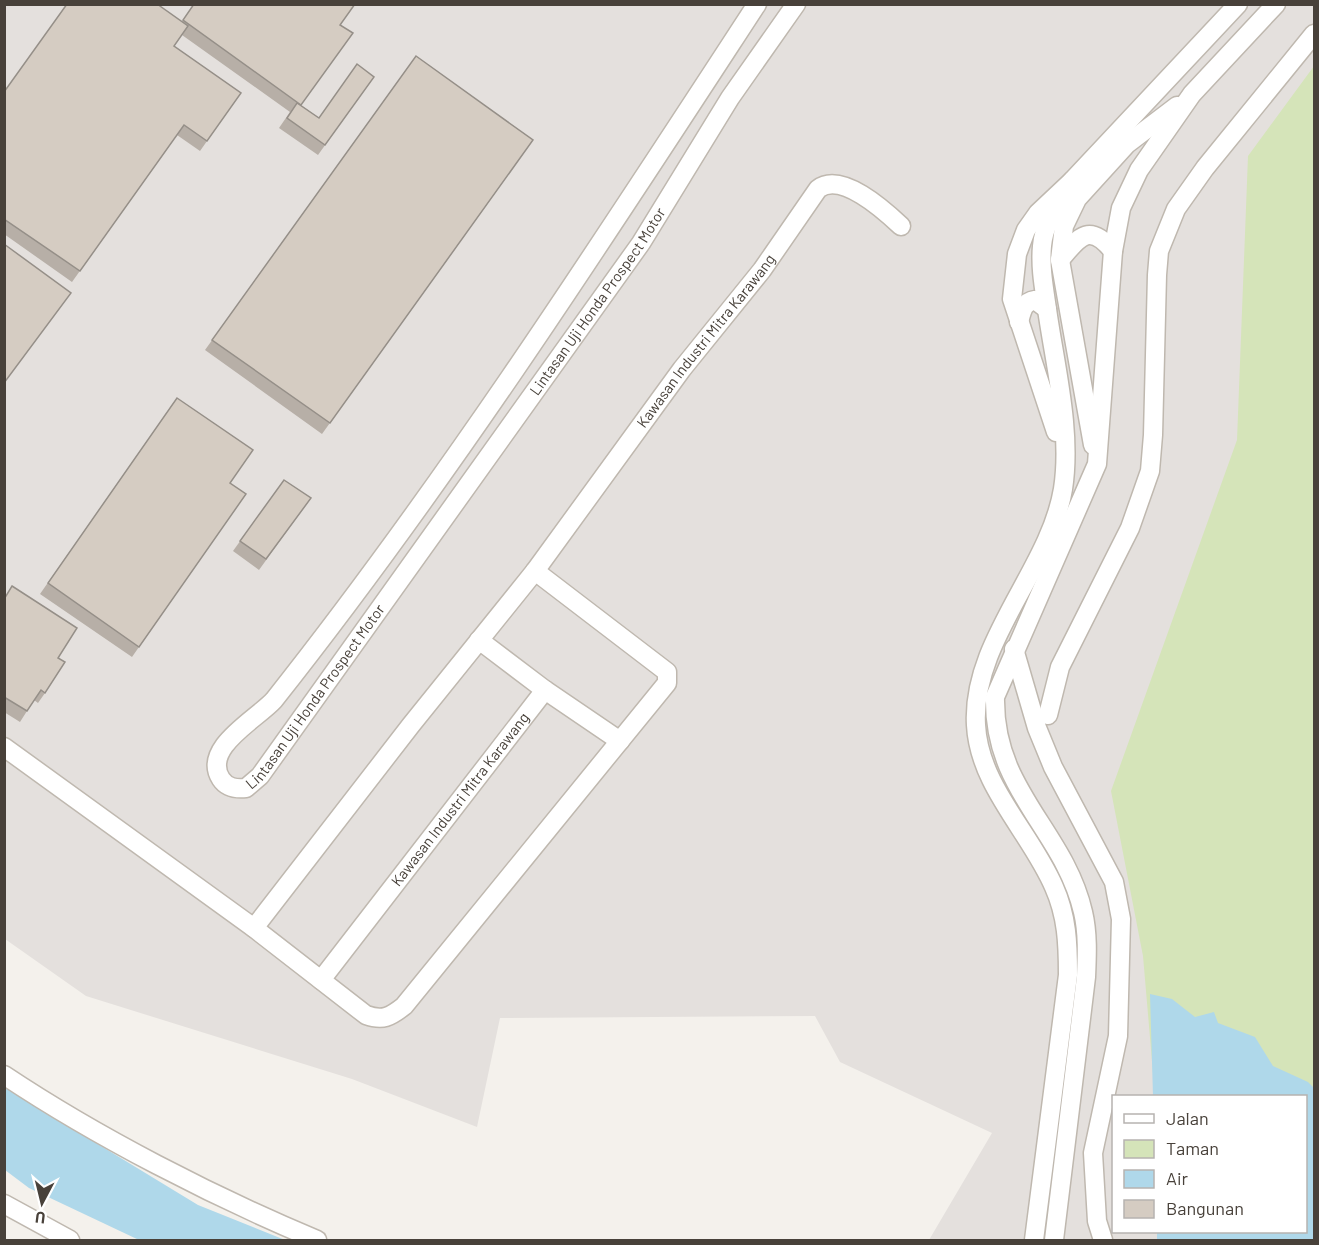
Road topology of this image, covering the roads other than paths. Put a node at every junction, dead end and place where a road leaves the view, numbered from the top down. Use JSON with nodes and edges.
{"nodes":[{"id":1,"x":756,"y":4,"type":"edge"},
{"id":2,"x":796,"y":4,"type":"edge"},
{"id":3,"x":1238,"y":4,"type":"edge"},
{"id":4,"x":1276,"y":4,"type":"edge"},
{"id":5,"x":1314,"y":34,"type":"edge"},
{"id":6,"x":1192,"y":94,"type":"junction"},
{"id":7,"x":1072,"y":181,"type":"junction"},
{"id":8,"x":901,"y":226,"type":"dead end"},
{"id":9,"x":604,"y":237,"type":"junction"},
{"id":10,"x":1113,"y":251,"type":"junction"},
{"id":11,"x":631,"y":257,"type":"junction"},
{"id":12,"x":1060,"y":260,"type":"junction"},
{"id":13,"x":1047,"y":309,"type":"junction"},
{"id":14,"x":1019,"y":321,"type":"junction"},
{"id":15,"x":1066,"y":462,"type":"junction"},
{"id":16,"x":1097,"y":464,"type":"junction"},
{"id":17,"x":535,"y":571,"type":"junction"},
{"id":18,"x":479,"y":640,"type":"junction"},
{"id":19,"x":1014,"y":649,"type":"junction"},
{"id":20,"x":545,"y":690,"type":"junction"},
{"id":21,"x":986,"y":694,"type":"junction"},
{"id":22,"x":1048,"y":715,"type":"dead end"},
{"id":23,"x":620,"y":741,"type":"junction"},
{"id":24,"x":4,"y":747,"type":"edge"},
{"id":25,"x":254,"y":928,"type":"junction"},
{"id":26,"x":321,"y":980,"type":"junction"},
{"id":27,"x":4,"y":1075,"type":"edge"},
{"id":28,"x":4,"y":1204,"type":"edge"},
{"id":29,"x":70,"y":1240,"type":"edge"},
{"id":30,"x":317,"y":1240,"type":"edge"},
{"id":31,"x":1034,"y":1240,"type":"edge"},
{"id":32,"x":1054,"y":1240,"type":"edge"},
{"id":33,"x":1103,"y":1240,"type":"edge"}],
"edges":[{"from":1,"to":9,"type":"street","name":"Lintasan Uji Honda Prospect Motor"},
{"from":2,"to":11,"type":"street","name":"Lintasan Uji Honda Prospect Motor"},
{"from":3,"to":7,"type":"street"},
{"from":4,"to":6,"type":"street"},
{"from":5,"to":22,"type":"street"},
{"from":6,"to":10,"type":"street"},
{"from":6,"to":12,"type":"street"},
{"from":7,"to":13,"type":"street"},
{"from":7,"to":14,"type":"street"},
{"from":8,"to":17,"type":"street","name":"Kawasan Industri Mitra Karawang"},
{"from":9,"to":11,"type":"street"},
{"from":9,"to":11,"type":"street","name":"Lintasan Uji Honda Prospect Motor"},
{"from":10,"to":12,"type":"street"},
{"from":10,"to":16,"type":"street"},
{"from":12,"to":16,"type":"street"},
{"from":13,"to":14,"type":"street"},
{"from":13,"to":15,"type":"street"},
{"from":14,"to":15,"type":"street"},
{"from":15,"to":21,"type":"street"},
{"from":16,"to":19,"type":"street"},
{"from":17,"to":18,"type":"street","name":"Kawasan Industri Mitra Karawang"},
{"from":17,"to":23,"type":"street"},
{"from":18,"to":20,"type":"street"},
{"from":18,"to":25,"type":"street","name":"Kawasan Industri Mitra Karawang"},
{"from":19,"to":21,"type":"street"},
{"from":19,"to":33,"type":"street"},
{"from":20,"to":23,"type":"street"},
{"from":20,"to":26,"type":"street","name":"Kawasan Industri Mitra Karawang"},
{"from":21,"to":31,"type":"street"},
{"from":21,"to":32,"type":"street"},
{"from":23,"to":26,"type":"street"},
{"from":24,"to":25,"type":"street"},
{"from":25,"to":26,"type":"street"},
{"from":27,"to":30,"type":"street"},
{"from":28,"to":29,"type":"street"}]}
